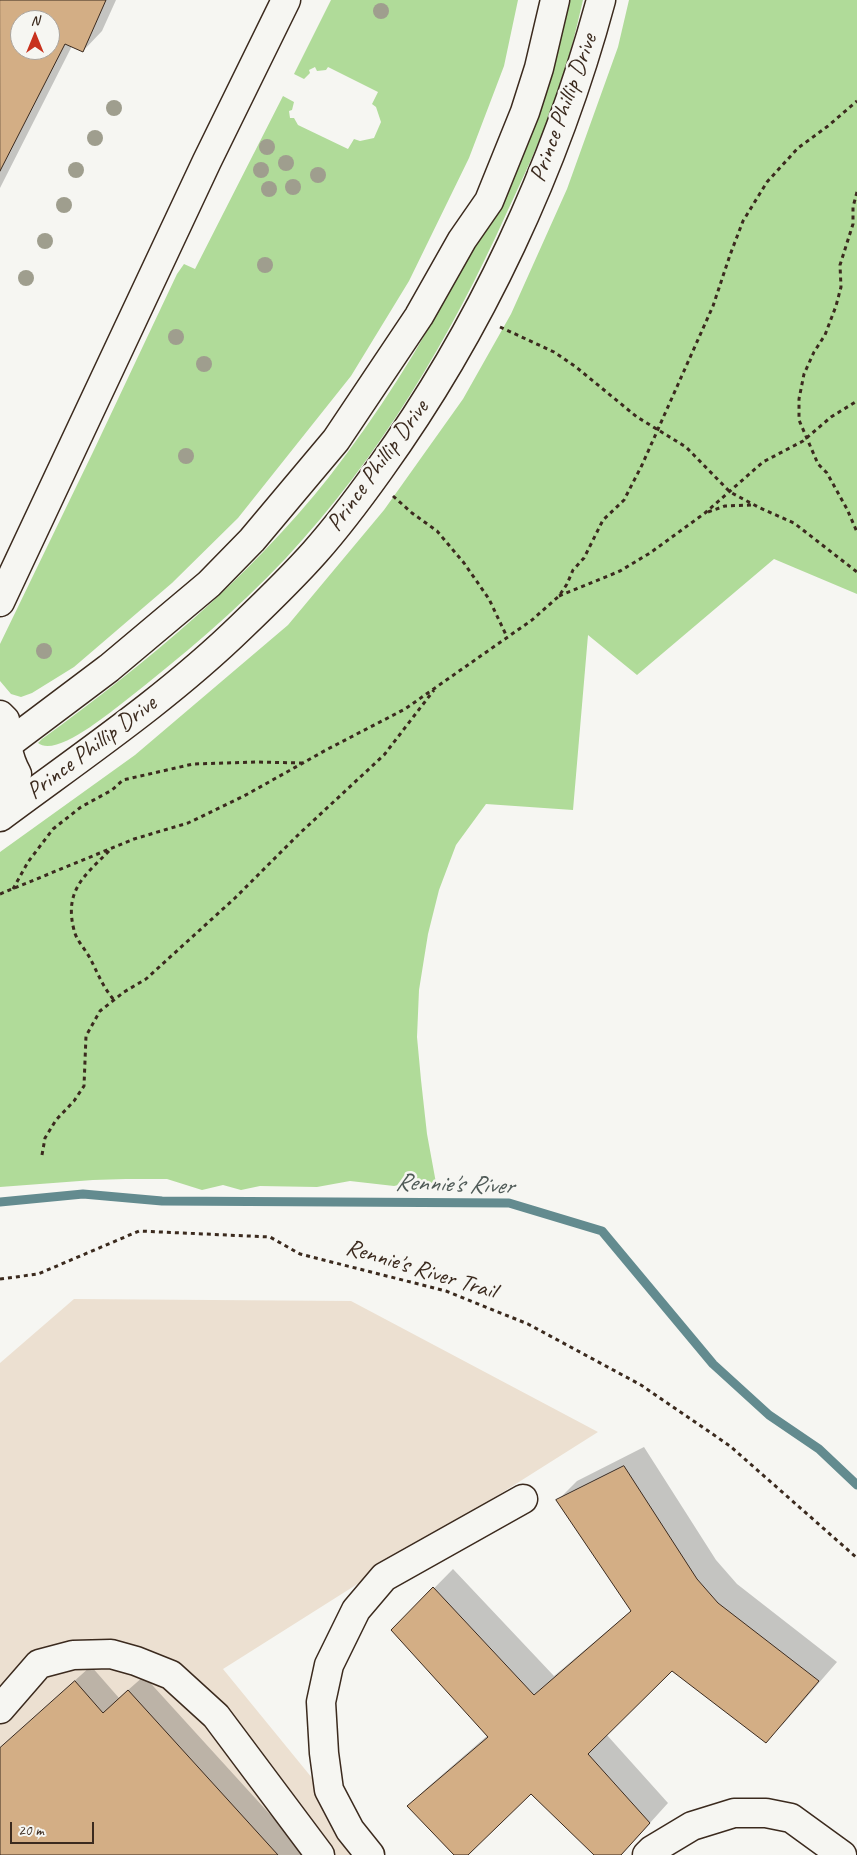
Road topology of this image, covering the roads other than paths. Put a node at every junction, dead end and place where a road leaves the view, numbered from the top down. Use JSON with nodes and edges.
{"nodes":[{"id":1,"x":286,"y":0,"type":"edge"},
{"id":2,"x":556,"y":0,"type":"edge"},
{"id":3,"x":601,"y":0,"type":"edge"},
{"id":4,"x":0,"y":601,"type":"edge"},
{"id":5,"x":0,"y":715,"type":"edge"},
{"id":6,"x":3,"y":748,"type":"edge"},
{"id":7,"x":0,"y":787,"type":"edge"},
{"id":8,"x":0,"y":817,"type":"edge"},
{"id":9,"x":523,"y":1499,"type":"dead end"},
{"id":10,"x":0,"y":1709,"type":"edge"},
{"id":11,"x":838,"y":1854,"type":"edge"},
{"id":12,"x":320,"y":1855,"type":"edge"},
{"id":13,"x":370,"y":1855,"type":"edge"},
{"id":14,"x":647,"y":1855,"type":"edge"}],
"edges":[{"from":1,"to":4,"type":"main road"},
{"from":2,"to":6,"type":"main road","name":"Prince Phillip Drive"},
{"from":3,"to":8,"type":"main road","name":"Prince Phillip Drive"},
{"from":5,"to":6,"type":"main road"},
{"from":6,"to":7,"type":"main road"},
{"from":9,"to":13,"type":"main road"},
{"from":10,"to":12,"type":"main road"},
{"from":11,"to":14,"type":"main road"}]}
